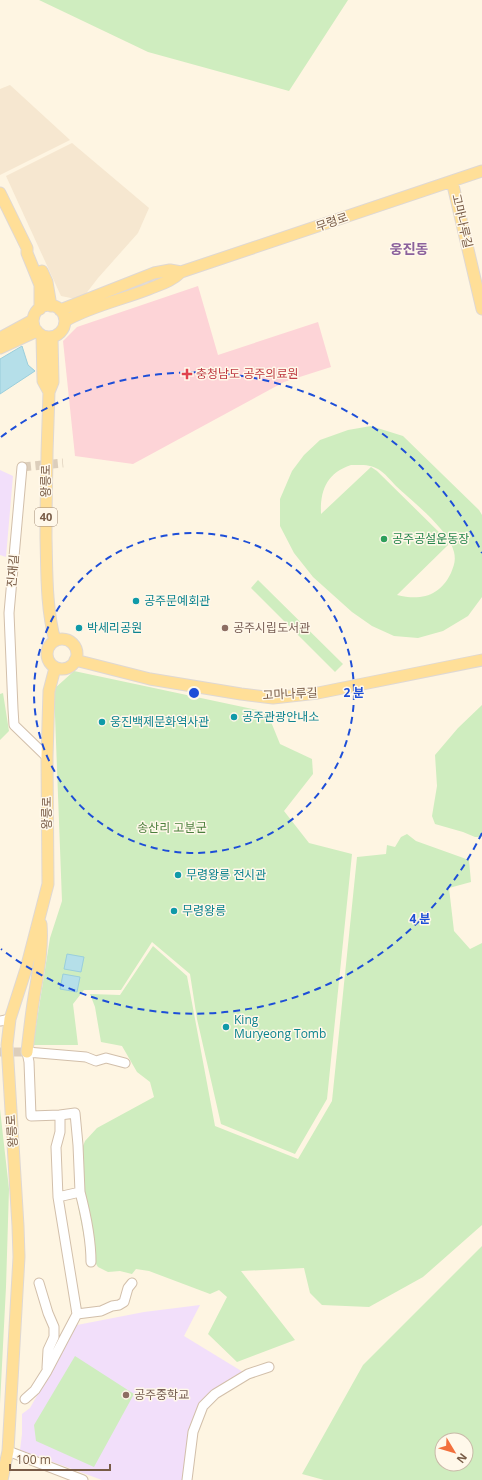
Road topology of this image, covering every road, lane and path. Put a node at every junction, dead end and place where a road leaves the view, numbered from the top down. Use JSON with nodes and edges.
{"nodes":[{"id":1,"x":482,"y":171,"type":"edge"},
{"id":2,"x":452,"y":181,"type":"junction"},
{"id":3,"x":0,"y":193,"type":"edge"},
{"id":4,"x":3,"y":203,"type":"edge"},
{"id":5,"x":27,"y":248,"type":"junction"},
{"id":6,"x":181,"y":272,"type":"junction"},
{"id":7,"x":40,"y":308,"type":"junction"},
{"id":8,"x":56,"y":308,"type":"junction"},
{"id":9,"x":482,"y":309,"type":"edge"},
{"id":10,"x":33,"y":320,"type":"junction"},
{"id":11,"x":66,"y":321,"type":"junction"},
{"id":12,"x":44,"y":335,"type":"junction"},
{"id":13,"x":0,"y":338,"type":"edge"},
{"id":14,"x":0,"y":348,"type":"edge"},
{"id":15,"x":22,"y":466,"type":"dead end"},
{"id":16,"x":55,"y":641,"type":"junction"},
{"id":17,"x":75,"y":660,"type":"junction"},
{"id":18,"x":482,"y":660,"type":"edge"},
{"id":19,"x":55,"y":668,"type":"junction"},
{"id":20,"x":47,"y":758,"type":"junction"},
{"id":21,"x":41,"y":913,"type":"junction"},
{"id":22,"x":5,"y":1020,"type":"edge"},
{"id":23,"x":27,"y":1052,"type":"junction"},
{"id":24,"x":125,"y":1063,"type":"dead end"},
{"id":25,"x":60,"y":1115,"type":"junction"},
{"id":26,"x":80,"y":1192,"type":"junction"},
{"id":27,"x":58,"y":1197,"type":"junction"},
{"id":28,"x":91,"y":1262,"type":"dead end"},
{"id":29,"x":39,"y":1283,"type":"dead end"},
{"id":30,"x":132,"y":1283,"type":"dead end"},
{"id":31,"x":77,"y":1314,"type":"junction"},
{"id":32,"x":269,"y":1367,"type":"dead end"},
{"id":33,"x":47,"y":1371,"type":"junction"},
{"id":34,"x":25,"y":1399,"type":"dead end"},
{"id":35,"x":8,"y":1451,"type":"junction"},
{"id":36,"x":2,"y":1480,"type":"edge"},
{"id":37,"x":83,"y":1480,"type":"edge"},
{"id":38,"x":187,"y":1480,"type":"edge"}],
"edges":[{"from":1,"to":2,"type":"main road","name":"무령로"},
{"from":2,"to":6,"type":"main road","name":"무령로"},
{"from":2,"to":9,"type":"main road","name":"고마나루길"},
{"from":3,"to":4,"type":"main road"},
{"from":4,"to":5,"type":"main road"},
{"from":5,"to":7,"type":"main road"},
{"from":5,"to":8,"type":"main road"},
{"from":6,"to":8,"type":"main road","name":"무령로"},
{"from":6,"to":11,"type":"main road","name":"무령로"},
{"from":7,"to":8,"type":"main road"},
{"from":7,"to":10,"type":"main road"},
{"from":8,"to":11,"type":"main road"},
{"from":10,"to":12,"type":"main road","number":"40"},
{"from":10,"to":13,"type":"main road"},
{"from":11,"to":12,"type":"main road"},
{"from":12,"to":14,"type":"main road"},
{"from":12,"to":16,"type":"main road","name":"왕릉로","number":"40"},
{"from":15,"to":20,"type":"street","name":"진재길"},
{"from":16,"to":17,"type":"main road"},
{"from":16,"to":19,"type":"main road"},
{"from":17,"to":18,"type":"main road","name":"고마나루길"},
{"from":17,"to":19,"type":"main road"},
{"from":19,"to":20,"type":"main road","name":"왕릉로"},
{"from":20,"to":21,"type":"main road","name":"왕릉로"},
{"from":21,"to":22,"type":"main road","name":"왕릉로"},
{"from":21,"to":23,"type":"main road"},
{"from":22,"to":35,"type":"main road","name":"왕릉로"},
{"from":23,"to":24,"type":"street"},
{"from":23,"to":25,"type":"street"},
{"from":25,"to":26,"type":"street"},
{"from":25,"to":27,"type":"street"},
{"from":26,"to":27,"type":"street"},
{"from":26,"to":28,"type":"street"},
{"from":27,"to":31,"type":"street"},
{"from":29,"to":33,"type":"street"},
{"from":30,"to":31,"type":"street"},
{"from":31,"to":33,"type":"street"},
{"from":32,"to":38,"type":"street"},
{"from":33,"to":34,"type":"street"},
{"from":35,"to":36,"type":"main road","name":"왕릉로"},
{"from":35,"to":37,"type":"street"}]}
